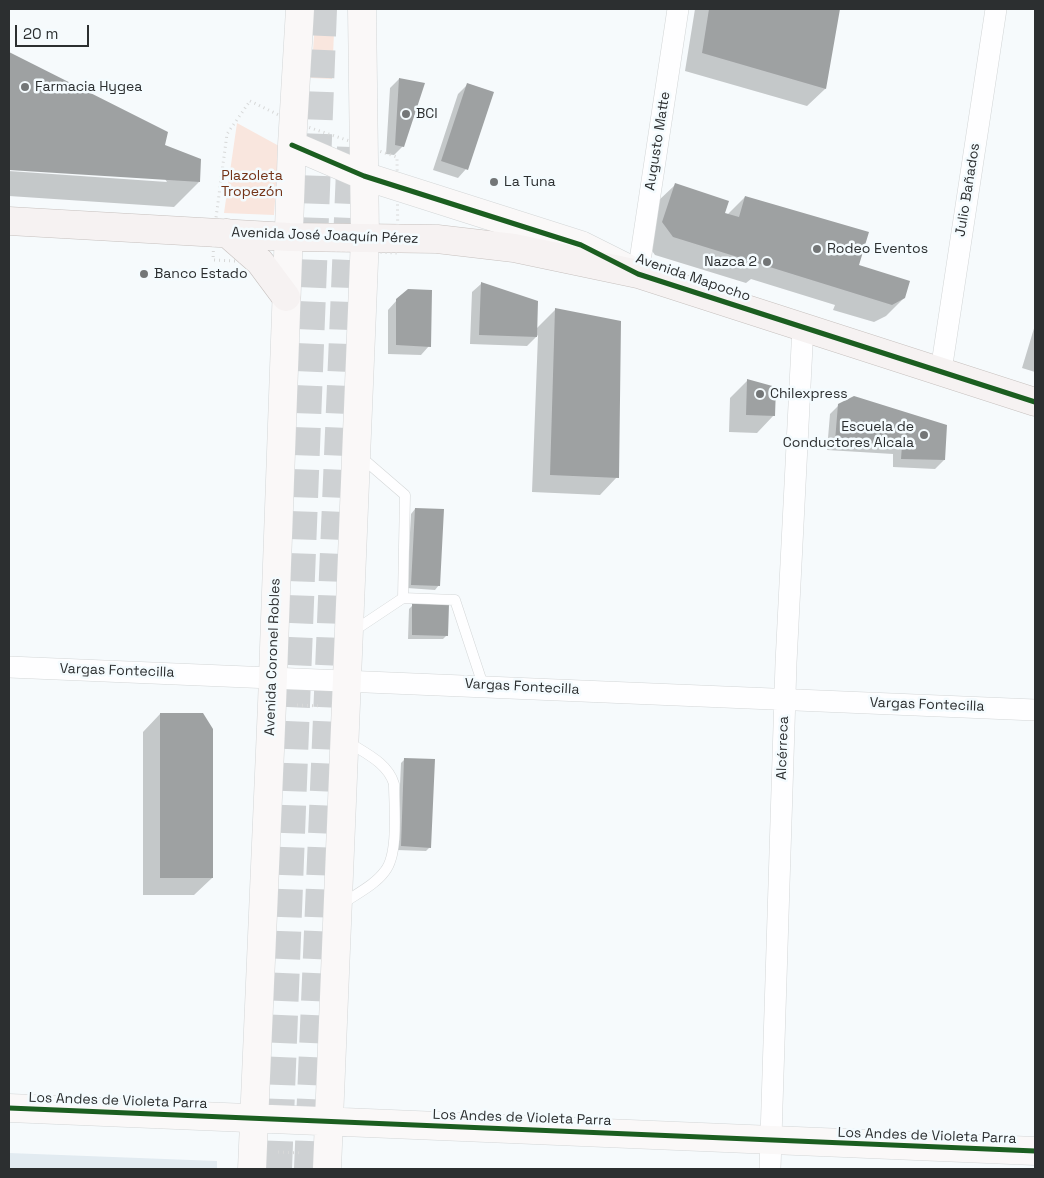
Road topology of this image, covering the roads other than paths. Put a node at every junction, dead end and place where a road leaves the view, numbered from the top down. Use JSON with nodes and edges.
{"nodes":[{"id":1,"x":300,"y":9,"type":"edge"},
{"id":2,"x":362,"y":9,"type":"edge"},
{"id":3,"x":678,"y":9,"type":"edge"},
{"id":4,"x":996,"y":9,"type":"edge"},
{"id":5,"x":292,"y":145,"type":"junction"},
{"id":6,"x":364,"y":176,"type":"junction"},
{"id":7,"x":9,"y":221,"type":"edge"},
{"id":8,"x":227,"y":233,"type":"junction"},
{"id":9,"x":289,"y":237,"type":"junction"},
{"id":10,"x":365,"y":237,"type":"junction"},
{"id":11,"x":638,"y":274,"type":"junction"},
{"id":12,"x":286,"y":297,"type":"junction"},
{"id":13,"x":804,"y":326,"type":"junction"},
{"id":14,"x":940,"y":371,"type":"junction"},
{"id":15,"x":1035,"y":402,"type":"edge"},
{"id":16,"x":356,"y":453,"type":"junction"},
{"id":17,"x":403,"y":598,"type":"junction"},
{"id":18,"x":349,"y":634,"type":"junction"},
{"id":19,"x":9,"y":667,"type":"edge"},
{"id":20,"x":347,"y":679,"type":"junction"},
{"id":21,"x":483,"y":685,"type":"junction"},
{"id":22,"x":272,"y":691,"type":"junction"},
{"id":23,"x":785,"y":699,"type":"junction"},
{"id":24,"x":1035,"y":710,"type":"edge"},
{"id":25,"x":344,"y":740,"type":"junction"},
{"id":26,"x":337,"y":908,"type":"junction"},
{"id":27,"x":9,"y":1108,"type":"edge"},
{"id":28,"x":253,"y":1118,"type":"junction"},
{"id":29,"x":328,"y":1121,"type":"junction"},
{"id":30,"x":771,"y":1140,"type":"junction"},
{"id":31,"x":1035,"y":1151,"type":"edge"},
{"id":32,"x":252,"y":1160,"type":"edge"},
{"id":33,"x":327,"y":1162,"type":"edge"},
{"id":34,"x":770,"y":1169,"type":"edge"}],
"edges":[{"from":1,"to":5,"type":"main road","name":"Avenida Coronel Robles"},
{"from":2,"to":6,"type":"main road"},
{"from":3,"to":11,"type":"street","name":"Augusto Matte"},
{"from":4,"to":14,"type":"street","name":"Julio Bañados"},
{"from":5,"to":6,"type":"main road","name":"Avenida Mapocho"},
{"from":5,"to":9,"type":"main road","name":"Avenida Coronel Robles"},
{"from":6,"to":10,"type":"main road"},
{"from":6,"to":11,"type":"main road","name":"Avenida Mapocho"},
{"from":7,"to":8,"type":"main road","name":"Avenida José Joaquín Pérez"},
{"from":8,"to":9,"type":"main road","name":"Avenida José Joaquín Pérez"},
{"from":8,"to":12,"type":"main road"},
{"from":9,"to":10,"type":"main road","name":"Avenida José Joaquín Pérez"},
{"from":9,"to":12,"type":"main road","name":"Avenida Coronel Robles"},
{"from":10,"to":11,"type":"main road","name":"Avenida José Joaquín Pérez"},
{"from":10,"to":16,"type":"main road"},
{"from":11,"to":13,"type":"main road","name":"Avenida Mapocho"},
{"from":12,"to":22,"type":"main road","name":"Avenida Coronel Robles"},
{"from":13,"to":14,"type":"main road","name":"Avenida Mapocho"},
{"from":13,"to":23,"type":"street","name":"Alcérreca"},
{"from":14,"to":15,"type":"main road","name":"Avenida Mapocho"},
{"from":16,"to":17,"type":"lane"},
{"from":16,"to":18,"type":"main road"},
{"from":17,"to":18,"type":"lane"},
{"from":17,"to":21,"type":"lane"},
{"from":18,"to":20,"type":"main road"},
{"from":19,"to":22,"type":"street","name":"Vargas Fontecilla"},
{"from":20,"to":21,"type":"street","name":"Vargas Fontecilla"},
{"from":20,"to":22,"type":"street","name":"Vargas Fontecilla"},
{"from":20,"to":25,"type":"main road"},
{"from":21,"to":23,"type":"street","name":"Vargas Fontecilla"},
{"from":22,"to":28,"type":"main road","name":"Avenida Coronel Robles"},
{"from":23,"to":24,"type":"street","name":"Vargas Fontecilla"},
{"from":23,"to":30,"type":"street","name":"Alcérreca"},
{"from":25,"to":26,"type":"main road"},
{"from":25,"to":26,"type":"lane"},
{"from":26,"to":29,"type":"main road"},
{"from":27,"to":28,"type":"main road","name":"Los Andes de Violeta Parra"},
{"from":28,"to":29,"type":"main road","name":"Los Andes de Violeta Parra"},
{"from":28,"to":32,"type":"main road","name":"Avenida Coronel Robles"},
{"from":29,"to":30,"type":"main road","name":"Los Andes de Violeta Parra"},
{"from":29,"to":33,"type":"main road"},
{"from":30,"to":31,"type":"main road","name":"Los Andes de Violeta Parra"},
{"from":30,"to":34,"type":"street","name":"Alcérreca"}]}
